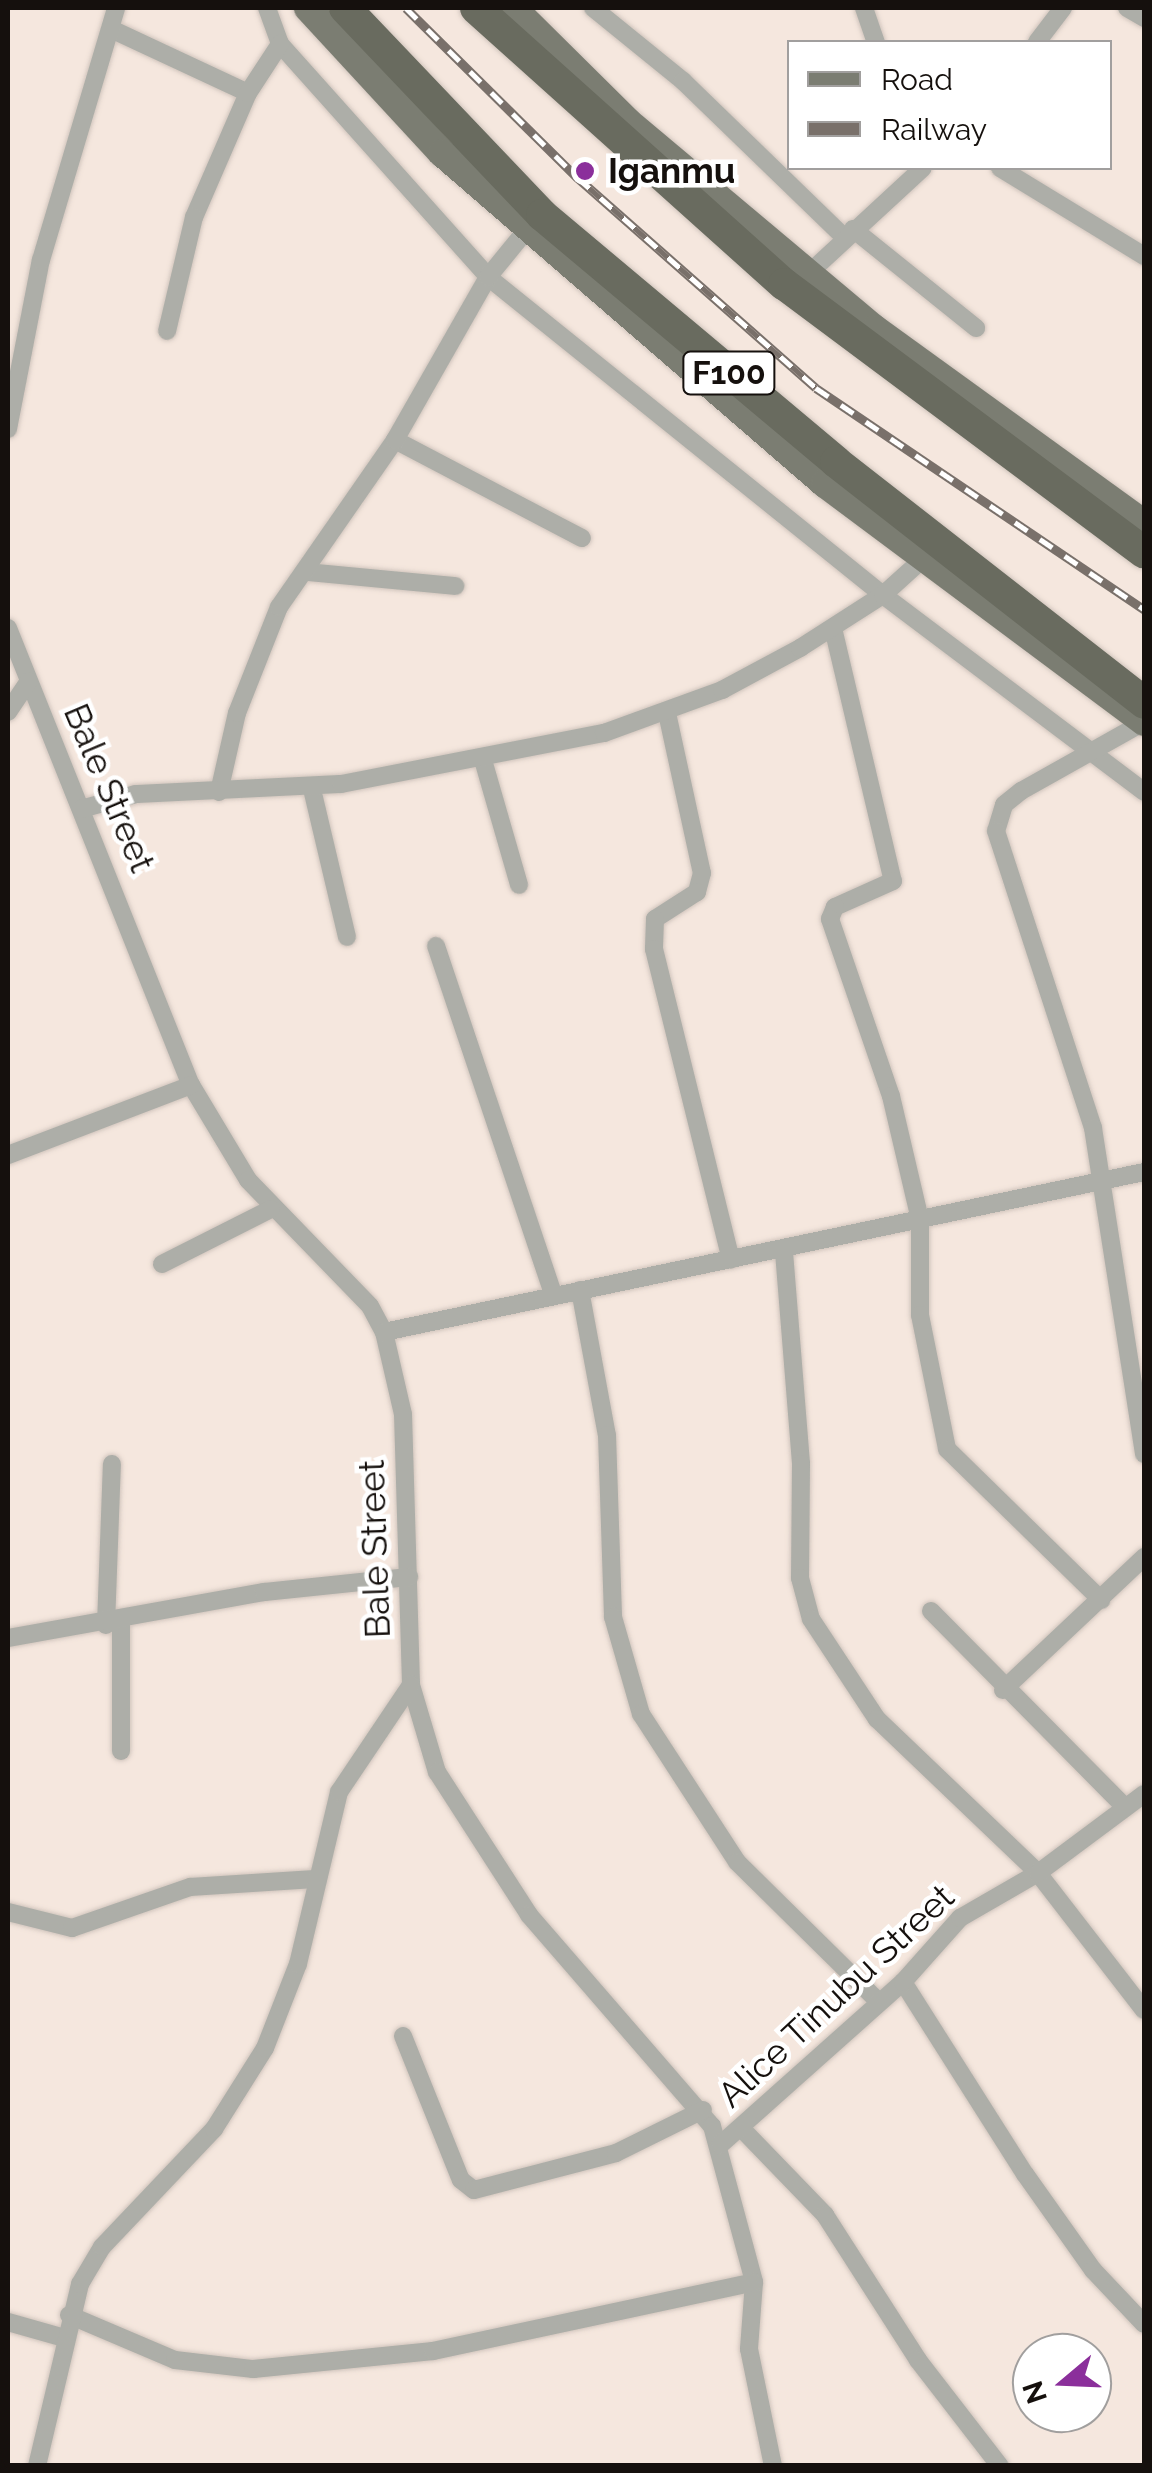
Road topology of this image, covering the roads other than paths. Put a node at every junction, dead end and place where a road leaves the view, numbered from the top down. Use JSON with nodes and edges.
{"nodes":[{"id":1,"x":116,"y":8,"type":"edge"},
{"id":2,"x":267,"y":8,"type":"edge"},
{"id":3,"x":308,"y":8,"type":"edge"},
{"id":4,"x":344,"y":8,"type":"edge"},
{"id":5,"x":476,"y":8,"type":"edge"},
{"id":6,"x":513,"y":8,"type":"edge"},
{"id":7,"x":593,"y":8,"type":"edge"},
{"id":8,"x":864,"y":8,"type":"edge"},
{"id":9,"x":1064,"y":8,"type":"edge"},
{"id":10,"x":1127,"y":8,"type":"edge"},
{"id":11,"x":1144,"y":18,"type":"edge"},
{"id":12,"x":111,"y":30,"type":"junction"},
{"id":13,"x":875,"y":40,"type":"edge"},
{"id":14,"x":1039,"y":40,"type":"edge"},
{"id":15,"x":280,"y":44,"type":"junction"},
{"id":16,"x":248,"y":94,"type":"junction"},
{"id":17,"x":921,"y":170,"type":"edge"},
{"id":18,"x":1003,"y":170,"type":"edge"},
{"id":19,"x":528,"y":228,"type":"junction"},
{"id":20,"x":848,"y":233,"type":"junction"},
{"id":21,"x":1144,"y":256,"type":"edge"},
{"id":22,"x":808,"y":274,"type":"junction"},
{"id":23,"x":488,"y":277,"type":"junction"},
{"id":24,"x":976,"y":328,"type":"dead end"},
{"id":25,"x":166,"y":331,"type":"dead end"},
{"id":26,"x":8,"y":430,"type":"edge"},
{"id":27,"x":395,"y":440,"type":"junction"},
{"id":28,"x":1141,"y":514,"type":"edge"},
{"id":29,"x":582,"y":538,"type":"dead end"},
{"id":30,"x":1144,"y":552,"type":"edge"},
{"id":31,"x":924,"y":558,"type":"junction"},
{"id":32,"x":307,"y":572,"type":"junction"},
{"id":33,"x":454,"y":586,"type":"dead end"},
{"id":34,"x":883,"y":595,"type":"junction"},
{"id":35,"x":8,"y":628,"type":"edge"},
{"id":36,"x":833,"y":628,"type":"junction"},
{"id":37,"x":29,"y":681,"type":"junction"},
{"id":38,"x":1144,"y":704,"type":"edge"},
{"id":39,"x":8,"y":712,"type":"edge"},
{"id":40,"x":667,"y":712,"type":"junction"},
{"id":41,"x":1144,"y":722,"type":"edge"},
{"id":42,"x":1089,"y":754,"type":"junction"},
{"id":43,"x":483,"y":760,"type":"junction"},
{"id":44,"x":312,"y":788,"type":"junction"},
{"id":45,"x":219,"y":792,"type":"junction"},
{"id":46,"x":1144,"y":792,"type":"edge"},
{"id":47,"x":81,"y":809,"type":"junction"},
{"id":48,"x":520,"y":884,"type":"dead end"},
{"id":49,"x":347,"y":937,"type":"dead end"},
{"id":50,"x":436,"y":946,"type":"dead end"},
{"id":51,"x":192,"y":1085,"type":"junction"},
{"id":52,"x":8,"y":1155,"type":"edge"},
{"id":53,"x":1144,"y":1172,"type":"edge"},
{"id":54,"x":1100,"y":1179,"type":"junction"},
{"id":55,"x":272,"y":1209,"type":"junction"},
{"id":56,"x":920,"y":1220,"type":"junction"},
{"id":57,"x":784,"y":1252,"type":"junction"},
{"id":58,"x":731,"y":1260,"type":"junction"},
{"id":59,"x":162,"y":1264,"type":"dead end"},
{"id":60,"x":580,"y":1290,"type":"junction"},
{"id":61,"x":553,"y":1293,"type":"junction"},
{"id":62,"x":384,"y":1332,"type":"junction"},
{"id":63,"x":1144,"y":1454,"type":"edge"},
{"id":64,"x":112,"y":1464,"type":"dead end"},
{"id":65,"x":1144,"y":1557,"type":"edge"},
{"id":66,"x":409,"y":1578,"type":"junction"},
{"id":67,"x":1101,"y":1600,"type":"junction"},
{"id":68,"x":931,"y":1612,"type":"dead end"},
{"id":69,"x":113,"y":1624,"type":"junction"},
{"id":70,"x":8,"y":1638,"type":"edge"},
{"id":71,"x":411,"y":1685,"type":"junction"},
{"id":72,"x":1003,"y":1690,"type":"junction"},
{"id":73,"x":122,"y":1751,"type":"dead end"},
{"id":74,"x":1144,"y":1794,"type":"edge"},
{"id":75,"x":1122,"y":1804,"type":"junction"},
{"id":76,"x":1038,"y":1872,"type":"junction"},
{"id":77,"x":315,"y":1880,"type":"junction"},
{"id":78,"x":8,"y":1912,"type":"edge"},
{"id":79,"x":903,"y":1982,"type":"junction"},
{"id":80,"x":878,"y":2001,"type":"junction"},
{"id":81,"x":1144,"y":2010,"type":"edge"},
{"id":82,"x":403,"y":2036,"type":"dead end"},
{"id":83,"x":703,"y":2110,"type":"junction"},
{"id":84,"x":742,"y":2129,"type":"junction"},
{"id":85,"x":720,"y":2145,"type":"junction"},
{"id":86,"x":754,"y":2282,"type":"junction"},
{"id":87,"x":69,"y":2315,"type":"junction"},
{"id":88,"x":8,"y":2322,"type":"edge"},
{"id":89,"x":1144,"y":2324,"type":"edge"},
{"id":90,"x":62,"y":2337,"type":"junction"},
{"id":91,"x":38,"y":2466,"type":"edge"},
{"id":92,"x":774,"y":2466,"type":"edge"},
{"id":93,"x":1000,"y":2466,"type":"edge"}],
"edges":[{"from":1,"to":12,"type":"street"},
{"from":2,"to":15,"type":"street"},
{"from":3,"to":19,"type":"main road"},
{"from":4,"to":38,"type":"highway","number":"F100"},
{"from":5,"to":30,"type":"highway"},
{"from":6,"to":22,"type":"main road"},
{"from":7,"to":20,"type":"street"},
{"from":8,"to":13,"type":"street"},
{"from":9,"to":14,"type":"street"},
{"from":10,"to":11,"type":"street"},
{"from":12,"to":16,"type":"street"},
{"from":12,"to":26,"type":"street"},
{"from":15,"to":16,"type":"street"},
{"from":15,"to":23,"type":"street"},
{"from":16,"to":25,"type":"street"},
{"from":17,"to":20,"type":"street"},
{"from":18,"to":21,"type":"street"},
{"from":19,"to":23,"type":"street"},
{"from":19,"to":31,"type":"main road"},
{"from":20,"to":22,"type":"street"},
{"from":20,"to":24,"type":"street"},
{"from":22,"to":28,"type":"main road"},
{"from":23,"to":27,"type":"street"},
{"from":23,"to":34,"type":"street"},
{"from":27,"to":29,"type":"street"},
{"from":27,"to":32,"type":"street"},
{"from":31,"to":34,"type":"street"},
{"from":31,"to":41,"type":"main road"},
{"from":32,"to":33,"type":"street"},
{"from":32,"to":45,"type":"street"},
{"from":34,"to":36,"type":"street"},
{"from":34,"to":42,"type":"street"},
{"from":35,"to":37,"type":"street","name":"Bale Street"},
{"from":36,"to":40,"type":"street"},
{"from":36,"to":56,"type":"street"},
{"from":37,"to":39,"type":"street"},
{"from":37,"to":47,"type":"street","name":"Bale Street"},
{"from":40,"to":43,"type":"street"},
{"from":40,"to":58,"type":"street"},
{"from":41,"to":42,"type":"street"},
{"from":42,"to":46,"type":"street"},
{"from":42,"to":54,"type":"street"},
{"from":43,"to":44,"type":"street"},
{"from":43,"to":48,"type":"street"},
{"from":44,"to":45,"type":"street"},
{"from":44,"to":49,"type":"street"},
{"from":45,"to":47,"type":"street"},
{"from":47,"to":51,"type":"street","name":"Bale Street"},
{"from":50,"to":61,"type":"street"},
{"from":51,"to":52,"type":"street"},
{"from":51,"to":55,"type":"street","name":"Bale Street"},
{"from":53,"to":54,"type":"street"},
{"from":54,"to":56,"type":"street"},
{"from":54,"to":63,"type":"street"},
{"from":55,"to":59,"type":"street"},
{"from":55,"to":62,"type":"street","name":"Bale Street"},
{"from":56,"to":57,"type":"street"},
{"from":56,"to":67,"type":"street"},
{"from":57,"to":58,"type":"street"},
{"from":57,"to":76,"type":"street"},
{"from":58,"to":60,"type":"street"},
{"from":60,"to":61,"type":"street"},
{"from":60,"to":80,"type":"street"},
{"from":61,"to":62,"type":"street"},
{"from":62,"to":66,"type":"street","name":"Bale Street"},
{"from":64,"to":69,"type":"street"},
{"from":65,"to":67,"type":"street"},
{"from":66,"to":69,"type":"street"},
{"from":66,"to":71,"type":"street","name":"Bale Street"},
{"from":67,"to":72,"type":"street"},
{"from":68,"to":72,"type":"street"},
{"from":69,"to":70,"type":"street"},
{"from":69,"to":73,"type":"street"},
{"from":71,"to":77,"type":"street"},
{"from":71,"to":83,"type":"street","name":"Bale Street"},
{"from":72,"to":75,"type":"street"},
{"from":74,"to":75,"type":"street","name":"Alice Tinubu Street"},
{"from":75,"to":76,"type":"street","name":"Alice Tinubu Street"},
{"from":76,"to":79,"type":"street","name":"Alice Tinubu Street"},
{"from":76,"to":81,"type":"street"},
{"from":77,"to":78,"type":"street"},
{"from":77,"to":87,"type":"street"},
{"from":79,"to":80,"type":"street","name":"Alice Tinubu Street"},
{"from":79,"to":89,"type":"street"},
{"from":80,"to":84,"type":"street","name":"Alice Tinubu Street"},
{"from":82,"to":83,"type":"street"},
{"from":83,"to":85,"type":"street","name":"Bale Street"},
{"from":84,"to":85,"type":"street","name":"Alice Tinubu Street"},
{"from":84,"to":93,"type":"street"},
{"from":85,"to":86,"type":"street","name":"Bale Street"},
{"from":86,"to":87,"type":"street"},
{"from":86,"to":92,"type":"street","name":"Bale Street"},
{"from":87,"to":90,"type":"street"},
{"from":88,"to":90,"type":"street"},
{"from":90,"to":91,"type":"street"}]}
